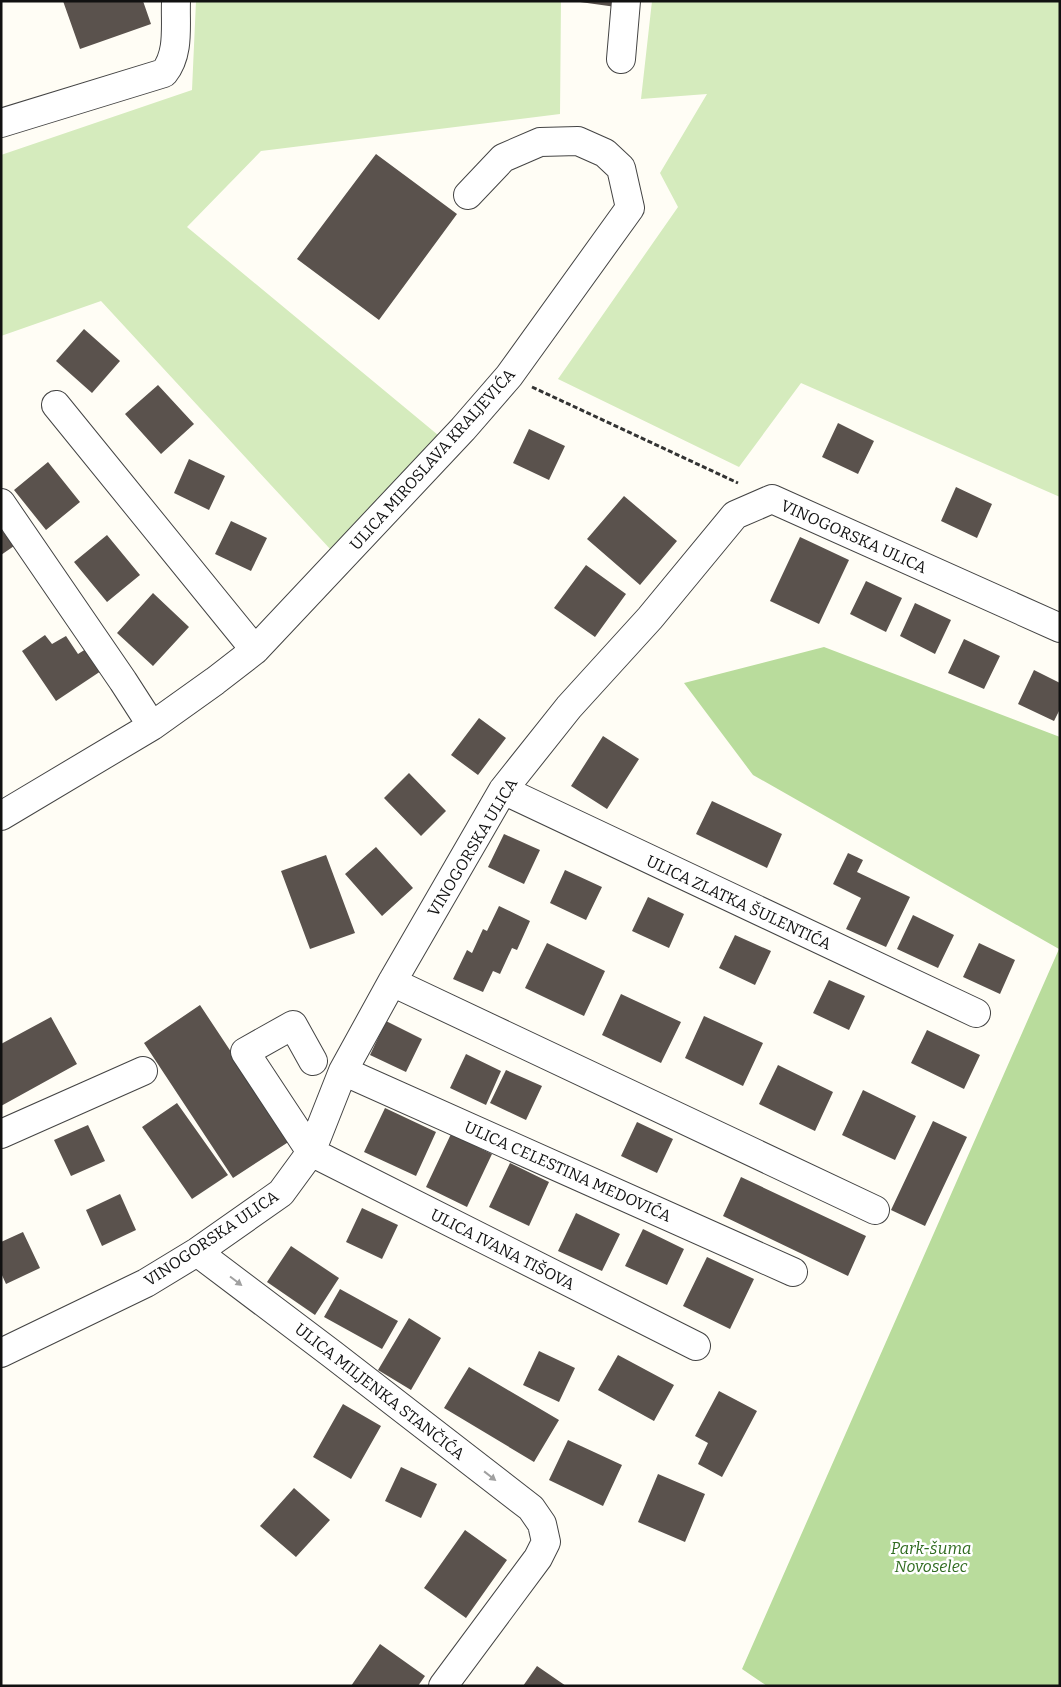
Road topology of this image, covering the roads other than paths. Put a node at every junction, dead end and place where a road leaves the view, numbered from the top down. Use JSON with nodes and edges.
{"nodes":[{"id":1,"x":176,"y":1,"type":"edge"},
{"id":2,"x":626,"y":1,"type":"edge"},
{"id":3,"x":621,"y":59,"type":"dead end"},
{"id":4,"x":1,"y":124,"type":"edge"},
{"id":5,"x":468,"y":195,"type":"dead end"},
{"id":6,"x":56,"y":405,"type":"dead end"},
{"id":7,"x":1,"y":503,"type":"edge"},
{"id":8,"x":1060,"y":628,"type":"edge"},
{"id":9,"x":255,"y":650,"type":"junction"},
{"id":10,"x":152,"y":726,"type":"junction"},
{"id":11,"x":503,"y":790,"type":"junction"},
{"id":12,"x":1,"y":816,"type":"edge"},
{"id":13,"x":392,"y":982,"type":"junction"},
{"id":14,"x":976,"y":1013,"type":"dead end"},
{"id":15,"x":314,"y":1061,"type":"dead end"},
{"id":16,"x":143,"y":1071,"type":"dead end"},
{"id":17,"x":343,"y":1071,"type":"junction"},
{"id":18,"x":1,"y":1134,"type":"edge"},
{"id":19,"x":311,"y":1152,"type":"junction"},
{"id":20,"x":875,"y":1210,"type":"dead end"},
{"id":21,"x":197,"y":1252,"type":"junction"},
{"id":22,"x":793,"y":1272,"type":"dead end"},
{"id":23,"x":696,"y":1346,"type":"dead end"},
{"id":24,"x":1,"y":1353,"type":"edge"},
{"id":25,"x":443,"y":1686,"type":"edge"}],
"edges":[{"from":1,"to":4,"type":"street"},
{"from":2,"to":3,"type":"street"},
{"from":5,"to":9,"type":"street","name":"ULICA MIROSLAVA KRALJEVIĆA"},
{"from":6,"to":9,"type":"street"},
{"from":7,"to":10,"type":"street"},
{"from":8,"to":11,"type":"street","name":"VINOGORSKA ULICA"},
{"from":9,"to":10,"type":"street","name":"ULICA MIROSLAVA KRALJEVIĆA"},
{"from":10,"to":12,"type":"street","name":"ULICA MIROSLAVA KRALJEVIĆA"},
{"from":11,"to":13,"type":"street","name":"VINOGORSKA ULICA"},
{"from":11,"to":14,"type":"street","name":"ULICA ZLATKA ŠULENTIĆA"},
{"from":13,"to":17,"type":"street","name":"VINOGORSKA ULICA"},
{"from":13,"to":20,"type":"street"},
{"from":15,"to":19,"type":"street"},
{"from":16,"to":18,"type":"street"},
{"from":17,"to":19,"type":"street","name":"VINOGORSKA ULICA"},
{"from":17,"to":22,"type":"street","name":"ULICA CELESTINA MEDOVIĆA"},
{"from":19,"to":21,"type":"street","name":"VINOGORSKA ULICA"},
{"from":19,"to":23,"type":"street","name":"ULICA IVANA TIŠOVA"},
{"from":21,"to":24,"type":"street","name":"VINOGORSKA ULICA"},
{"from":21,"to":25,"type":"street","name":"ULICA MILJENKA STANČIĆA","one_way":true}]}
